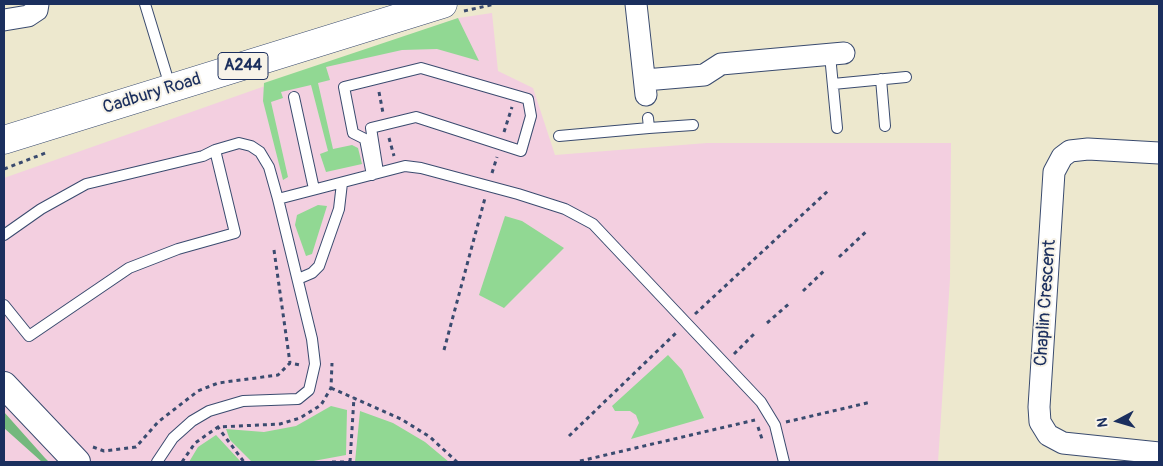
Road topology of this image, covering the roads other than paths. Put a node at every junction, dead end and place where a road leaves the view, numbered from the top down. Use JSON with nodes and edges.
{"nodes":[{"id":1,"x":38,"y":4,"type":"edge"},
{"id":2,"x":145,"y":4,"type":"edge"},
{"id":3,"x":443,"y":4,"type":"edge"},
{"id":4,"x":636,"y":4,"type":"edge"},
{"id":5,"x":4,"y":20,"type":"edge"},
{"id":6,"x":837,"y":54,"type":"joint"},
{"id":7,"x":906,"y":77,"type":"dead end"},
{"id":8,"x":881,"y":79,"type":"junction"},
{"id":9,"x":833,"y":84,"type":"junction"},
{"id":10,"x":171,"y":88,"type":"junction"},
{"id":11,"x":294,"y":98,"type":"dead end"},
{"id":12,"x":693,"y":124,"type":"dead end"},
{"id":13,"x":885,"y":126,"type":"dead end"},
{"id":14,"x":838,"y":128,"type":"dead end"},
{"id":15,"x":559,"y":136,"type":"dead end"},
{"id":16,"x":4,"y":140,"type":"edge"},
{"id":17,"x":215,"y":150,"type":"junction"},
{"id":18,"x":1159,"y":152,"type":"edge"},
{"id":19,"x":375,"y":174,"type":"junction"},
{"id":20,"x":342,"y":183,"type":"junction"},
{"id":21,"x":314,"y":189,"type":"junction"},
{"id":22,"x":278,"y":199,"type":"junction"},
{"id":23,"x":4,"y":235,"type":"edge"},
{"id":24,"x":298,"y":279,"type":"junction"},
{"id":25,"x":4,"y":305,"type":"edge"},
{"id":26,"x":4,"y":385,"type":"edge"},
{"id":27,"x":81,"y":452,"type":"edge"},
{"id":28,"x":1159,"y":453,"type":"edge"},
{"id":29,"x":157,"y":462,"type":"edge"},
{"id":30,"x":784,"y":462,"type":"edge"}],
"edges":[{"from":1,"to":5,"type":"street"},
{"from":2,"to":10,"type":"lane"},
{"from":3,"to":10,"type":"main road","name":"Cadbury Road","number":"A244"},
{"from":4,"to":6,"type":"street"},
{"from":6,"to":9,"type":"lane"},
{"from":7,"to":8,"type":"lane"},
{"from":8,"to":9,"type":"lane"},
{"from":8,"to":13,"type":"lane"},
{"from":9,"to":14,"type":"lane"},
{"from":10,"to":16,"type":"main road","name":"Cadbury Road","number":"A244"},
{"from":11,"to":21,"type":"lane"},
{"from":12,"to":15,"type":"lane"},
{"from":17,"to":22,"type":"lane"},
{"from":17,"to":23,"type":"lane"},
{"from":17,"to":25,"type":"lane"},
{"from":18,"to":28,"type":"street","name":"Chaplin Crescent"},
{"from":19,"to":19,"type":"lane"},
{"from":19,"to":20,"type":"lane"},
{"from":19,"to":30,"type":"lane"},
{"from":20,"to":21,"type":"lane"},
{"from":20,"to":24,"type":"lane"},
{"from":21,"to":22,"type":"lane"},
{"from":22,"to":24,"type":"lane"},
{"from":24,"to":29,"type":"lane"},
{"from":26,"to":27,"type":"street"}]}
